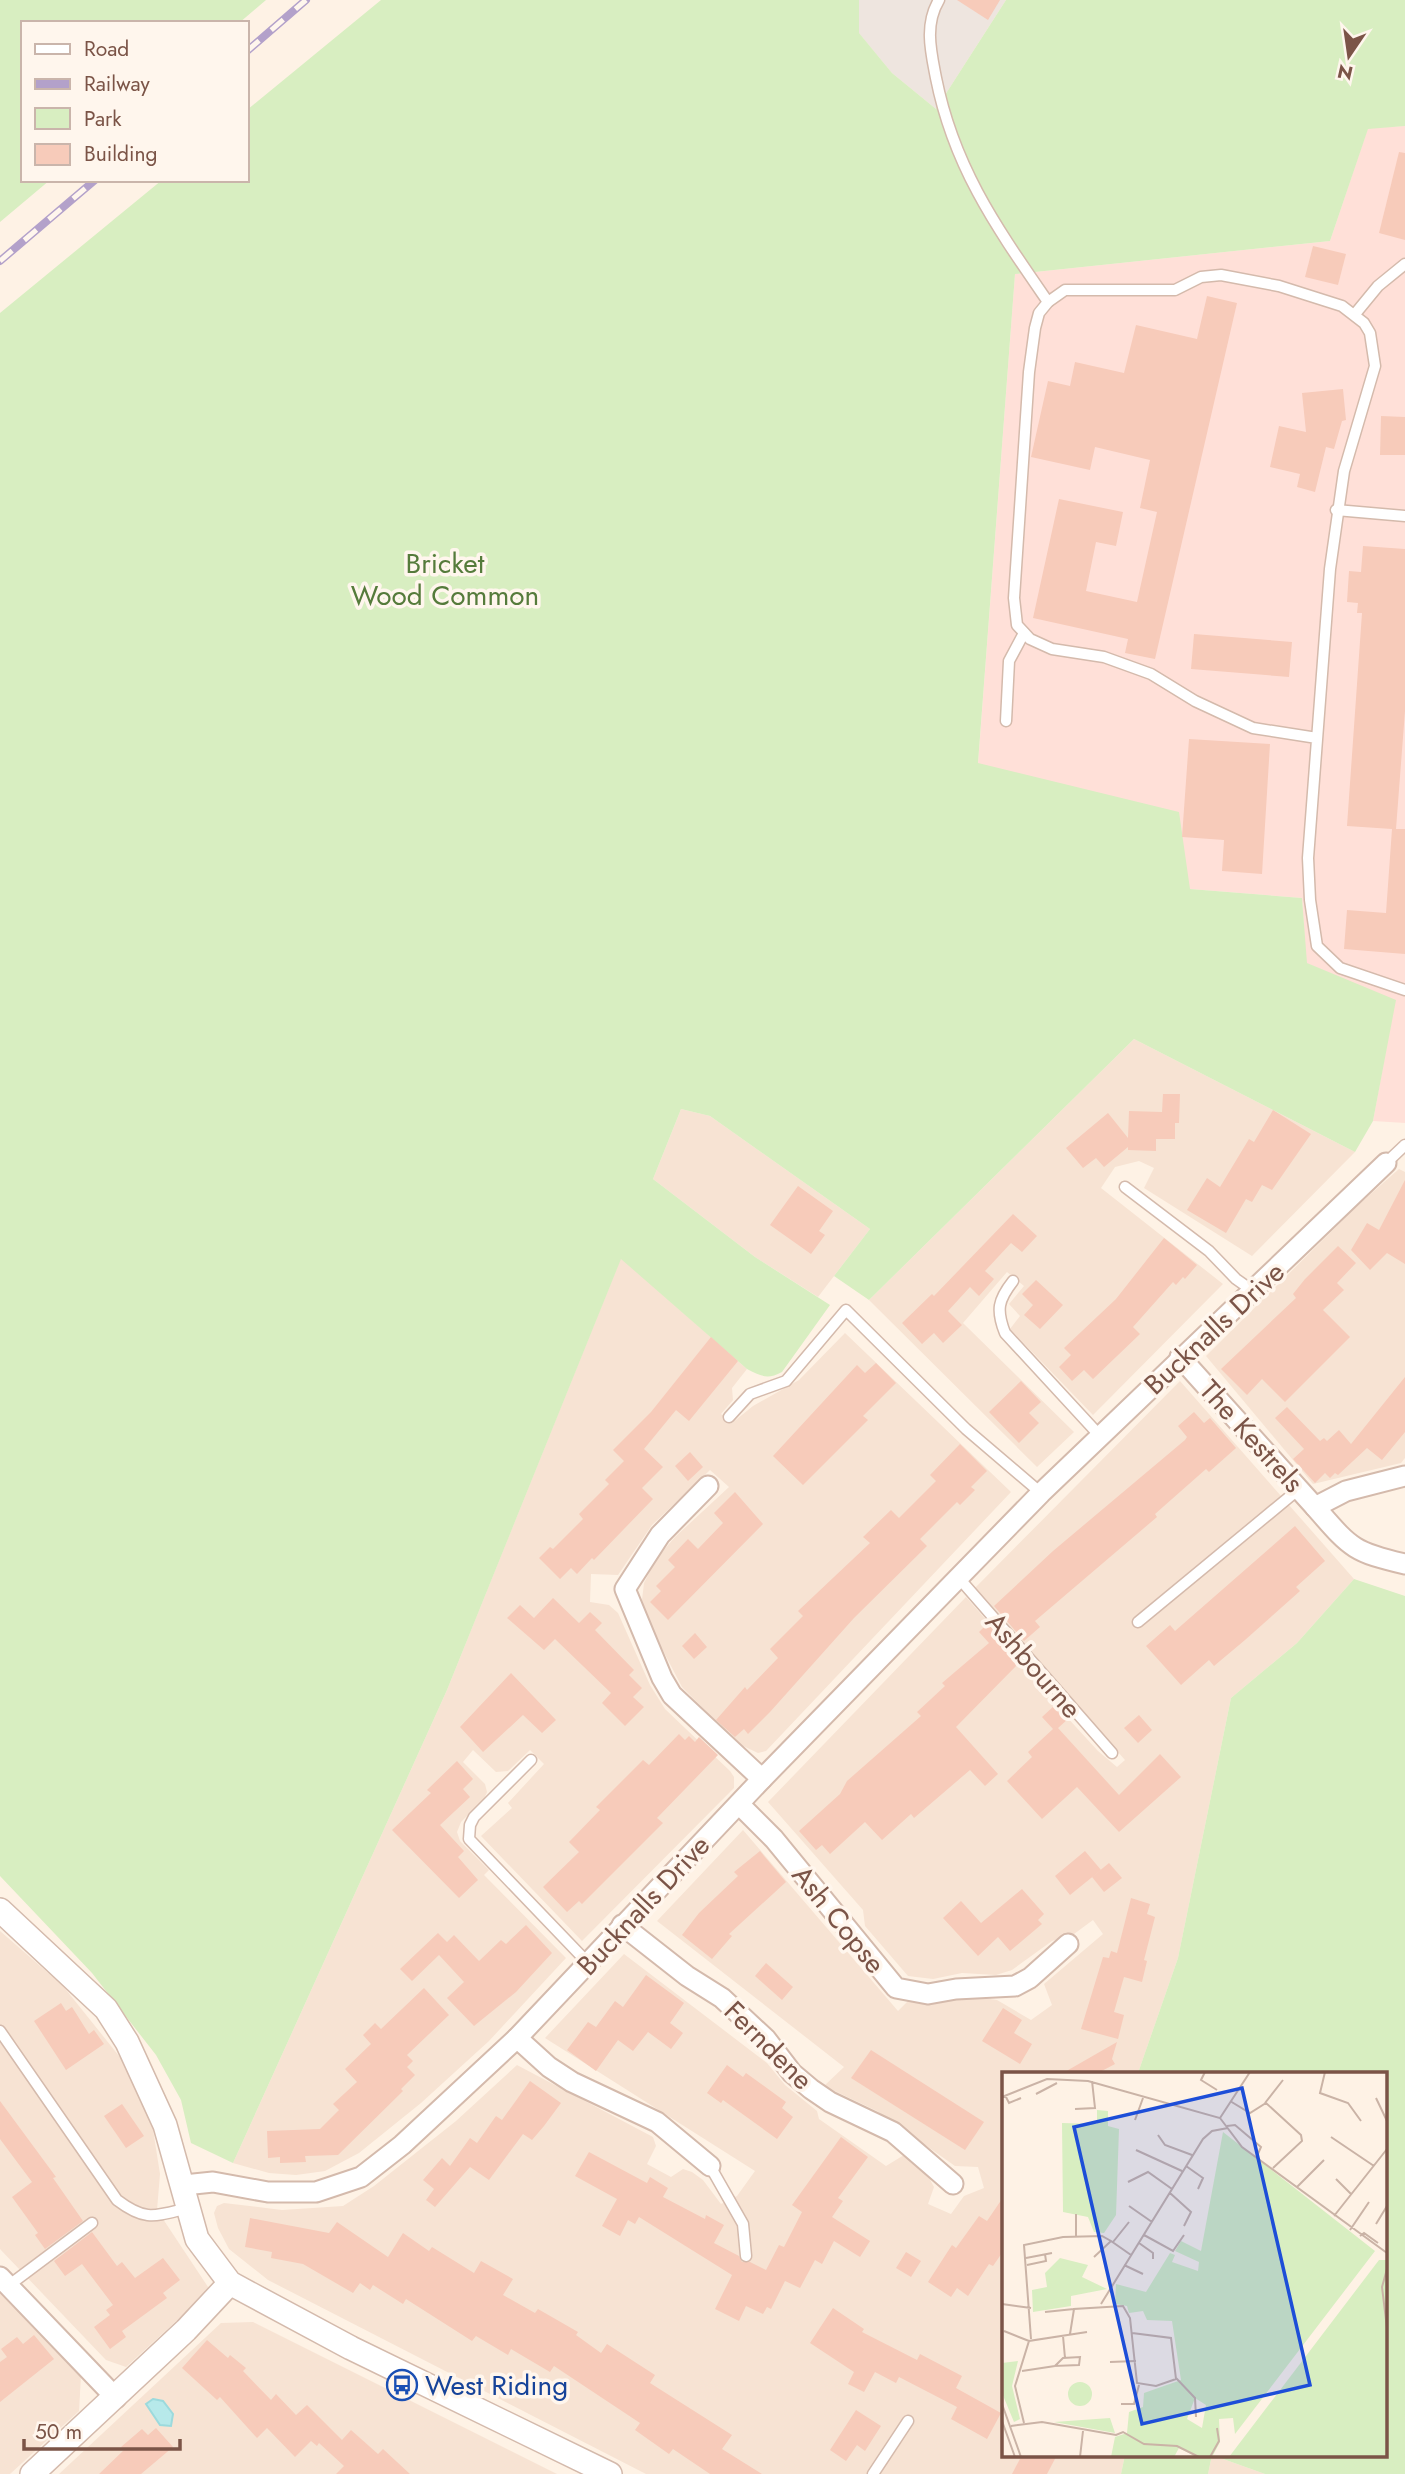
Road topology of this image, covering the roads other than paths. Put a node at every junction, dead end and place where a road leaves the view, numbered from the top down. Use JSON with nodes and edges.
{"nodes":[{"id":1,"x":939,"y":0,"type":"edge"},
{"id":2,"x":1405,"y":264,"type":"edge"},
{"id":3,"x":1048,"y":302,"type":"junction"},
{"id":4,"x":1355,"y":314,"type":"junction"},
{"id":5,"x":1336,"y":510,"type":"junction"},
{"id":6,"x":1405,"y":516,"type":"edge"},
{"id":7,"x":1024,"y":633,"type":"junction"},
{"id":8,"x":1006,"y":721,"type":"dead end"},
{"id":9,"x":1318,"y":738,"type":"junction"},
{"id":10,"x":1405,"y":990,"type":"edge"},
{"id":11,"x":1405,"y":1145,"type":"edge"},
{"id":12,"x":1386,"y":1163,"type":"joint"},
{"id":13,"x":1125,"y":1187,"type":"dead end"},
{"id":14,"x":1013,"y":1281,"type":"dead end"},
{"id":15,"x":1253,"y":1291,"type":"junction"},
{"id":16,"x":1180,"y":1357,"type":"junction"},
{"id":17,"x":729,"y":1417,"type":"dead end"},
{"id":18,"x":1101,"y":1437,"type":"junction"},
{"id":19,"x":1405,"y":1476,"type":"edge"},
{"id":20,"x":708,"y":1486,"type":"dead end"},
{"id":21,"x":1299,"y":1489,"type":"junction"},
{"id":22,"x":1041,"y":1493,"type":"junction"},
{"id":23,"x":1315,"y":1507,"type":"junction"},
{"id":24,"x":1405,"y":1564,"type":"edge"},
{"id":25,"x":957,"y":1577,"type":"junction"},
{"id":26,"x":1138,"y":1622,"type":"dead end"},
{"id":27,"x":1112,"y":1753,"type":"dead end"},
{"id":28,"x":531,"y":1760,"type":"dead end"},
{"id":29,"x":762,"y":1779,"type":"junction"},
{"id":30,"x":739,"y":1804,"type":"junction"},
{"id":31,"x":1,"y":1912,"type":"edge"},
{"id":32,"x":622,"y":1925,"type":"junction"},
{"id":33,"x":1068,"y":1944,"type":"dead end"},
{"id":34,"x":588,"y":1963,"type":"junction"},
{"id":35,"x":0,"y":2031,"type":"edge"},
{"id":36,"x":517,"y":2038,"type":"junction"},
{"id":37,"x":710,"y":2166,"type":"joint"},
{"id":38,"x":953,"y":2184,"type":"dead end"},
{"id":39,"x":186,"y":2197,"type":"junction"},
{"id":40,"x":92,"y":2222,"type":"dead end"},
{"id":41,"x":746,"y":2256,"type":"dead end"},
{"id":42,"x":4,"y":2281,"type":"edge"},
{"id":43,"x":230,"y":2283,"type":"junction"},
{"id":44,"x":116,"y":2398,"type":"junction"},
{"id":45,"x":908,"y":2421,"type":"dead end"},
{"id":46,"x":32,"y":2474,"type":"edge"},
{"id":47,"x":610,"y":2474,"type":"edge"},
{"id":48,"x":873,"y":2474,"type":"edge"}],
"edges":[{"from":1,"to":3,"type":"lane"},
{"from":2,"to":4,"type":"lane"},
{"from":3,"to":4,"type":"lane"},
{"from":3,"to":7,"type":"lane"},
{"from":4,"to":5,"type":"lane"},
{"from":5,"to":6,"type":"lane"},
{"from":5,"to":9,"type":"lane"},
{"from":7,"to":8,"type":"lane"},
{"from":7,"to":9,"type":"lane"},
{"from":9,"to":10,"type":"lane"},
{"from":11,"to":12,"type":"lane"},
{"from":12,"to":15,"type":"street","name":"Bucknalls Drive"},
{"from":13,"to":15,"type":"lane"},
{"from":14,"to":18,"type":"lane"},
{"from":15,"to":16,"type":"street","name":"Bucknalls Drive"},
{"from":16,"to":18,"type":"street","name":"Bucknalls Drive"},
{"from":16,"to":21,"type":"street","name":"The Kestrels"},
{"from":17,"to":22,"type":"lane"},
{"from":18,"to":22,"type":"street","name":"Bucknalls Drive"},
{"from":19,"to":23,"type":"street","name":"The Kestrels"},
{"from":20,"to":29,"type":"street"},
{"from":21,"to":23,"type":"street","name":"The Kestrels"},
{"from":21,"to":26,"type":"lane"},
{"from":22,"to":25,"type":"street","name":"Bucknalls Drive"},
{"from":23,"to":24,"type":"street"},
{"from":25,"to":27,"type":"lane","name":"Ashbourne"},
{"from":25,"to":29,"type":"street","name":"Bucknalls Drive"},
{"from":28,"to":34,"type":"lane"},
{"from":29,"to":30,"type":"street","name":"Bucknalls Drive"},
{"from":30,"to":32,"type":"street","name":"Bucknalls Drive"},
{"from":30,"to":33,"type":"street","name":"Ash Copse"},
{"from":31,"to":39,"type":"street"},
{"from":32,"to":34,"type":"street","name":"Bucknalls Drive"},
{"from":32,"to":38,"type":"street","name":"Ferndene"},
{"from":34,"to":36,"type":"street","name":"Bucknalls Drive"},
{"from":35,"to":39,"type":"lane"},
{"from":36,"to":37,"type":"street"},
{"from":36,"to":39,"type":"street","name":"Bucknalls Drive"},
{"from":37,"to":41,"type":"lane"},
{"from":39,"to":43,"type":"street"},
{"from":40,"to":42,"type":"lane"},
{"from":42,"to":44,"type":"street"},
{"from":43,"to":44,"type":"street"},
{"from":43,"to":47,"type":"street"},
{"from":44,"to":46,"type":"street"},
{"from":45,"to":48,"type":"lane"}]}
